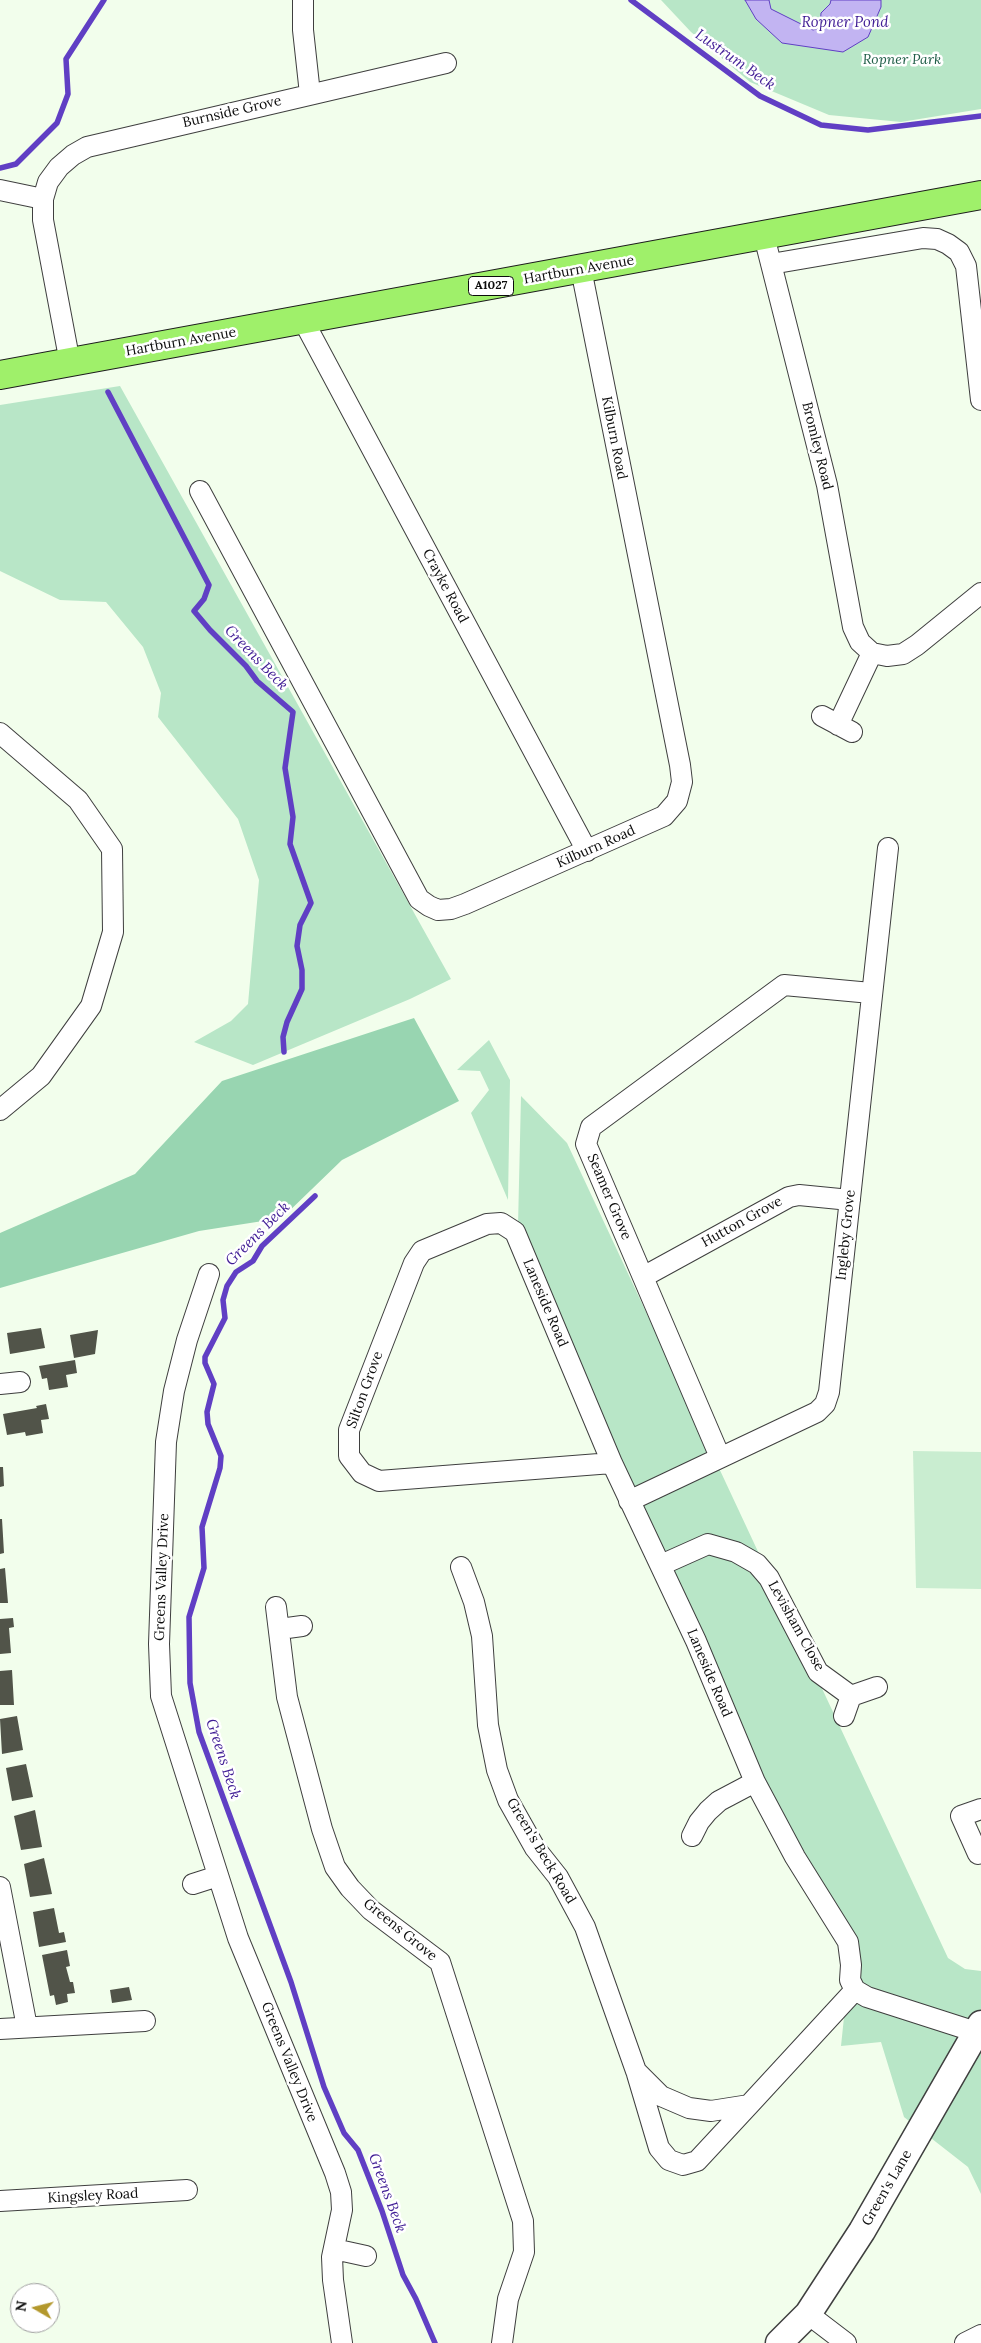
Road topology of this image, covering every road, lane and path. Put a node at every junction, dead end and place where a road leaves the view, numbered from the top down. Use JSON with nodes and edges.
{"nodes":[{"id":1,"x":303,"y":0,"type":"edge"},
{"id":2,"x":446,"y":62,"type":"dead end"},
{"id":3,"x":310,"y":94,"type":"junction"},
{"id":4,"x":0,"y":190,"type":"edge"},
{"id":5,"x":981,"y":195,"type":"edge"},
{"id":6,"x":43,"y":199,"type":"junction"},
{"id":7,"x":764,"y":236,"type":"junction"},
{"id":8,"x":771,"y":264,"type":"junction"},
{"id":9,"x":581,"y":269,"type":"junction"},
{"id":10,"x":303,"y":320,"type":"junction"},
{"id":11,"x":70,"y":363,"type":"junction"},
{"id":12,"x":0,"y":375,"type":"edge"},
{"id":13,"x":981,"y":400,"type":"edge"},
{"id":14,"x":201,"y":504,"type":"dead end"},
{"id":15,"x":981,"y":593,"type":"edge"},
{"id":16,"x":872,"y":653,"type":"junction"},
{"id":17,"x":837,"y":724,"type":"dead end"},
{"id":18,"x":2,"y":737,"type":"edge"},
{"id":19,"x":888,"y":848,"type":"dead end"},
{"id":20,"x":587,"y":851,"type":"junction"},
{"id":21,"x":871,"y":993,"type":"junction"},
{"id":22,"x":0,"y":1110,"type":"edge"},
{"id":23,"x":850,"y":1200,"type":"junction"},
{"id":24,"x":515,"y":1232,"type":"joint"},
{"id":25,"x":209,"y":1274,"type":"dead end"},
{"id":26,"x":643,"y":1277,"type":"junction"},
{"id":27,"x":20,"y":1382,"type":"dead end"},
{"id":28,"x":0,"y":1384,"type":"edge"},
{"id":29,"x":720,"y":1457,"type":"junction"},
{"id":30,"x":612,"y":1463,"type":"junction"},
{"id":31,"x":629,"y":1501,"type":"junction"},
{"id":32,"x":661,"y":1565,"type":"junction"},
{"id":33,"x":461,"y":1567,"type":"dead end"},
{"id":34,"x":276,"y":1607,"type":"dead end"},
{"id":35,"x":302,"y":1626,"type":"dead end"},
{"id":36,"x":280,"y":1630,"type":"junction"},
{"id":37,"x":877,"y":1687,"type":"dead end"},
{"id":38,"x":851,"y":1696,"type":"junction"},
{"id":39,"x":844,"y":1716,"type":"dead end"},
{"id":40,"x":755,"y":1782,"type":"junction"},
{"id":41,"x":981,"y":1809,"type":"edge"},
{"id":42,"x":692,"y":1836,"type":"dead end"},
{"id":43,"x":978,"y":1854,"type":"dead end"},
{"id":44,"x":218,"y":1876,"type":"junction"},
{"id":45,"x":193,"y":1884,"type":"dead end"},
{"id":46,"x":0,"y":1887,"type":"edge"},
{"id":47,"x":855,"y":1990,"type":"junction"},
{"id":48,"x":145,"y":2021,"type":"dead end"},
{"id":49,"x":27,"y":2027,"type":"junction"},
{"id":50,"x":979,"y":2028,"type":"edge"},
{"id":51,"x":0,"y":2029,"type":"edge"},
{"id":52,"x":636,"y":2071,"type":"junction"},
{"id":53,"x":749,"y":2105,"type":"junction"},
{"id":54,"x":187,"y":2190,"type":"dead end"},
{"id":55,"x":0,"y":2201,"type":"edge"},
{"id":56,"x":334,"y":2249,"type":"junction"},
{"id":57,"x":366,"y":2256,"type":"dead end"},
{"id":58,"x":808,"y":2314,"type":"junction"},
{"id":59,"x":981,"y":2335,"type":"edge"},
{"id":60,"x":342,"y":2343,"type":"edge"},
{"id":61,"x":502,"y":2343,"type":"edge"},
{"id":62,"x":779,"y":2343,"type":"edge"},
{"id":63,"x":846,"y":2343,"type":"edge"},
{"id":64,"x":966,"y":2343,"type":"edge"}],
"edges":[{"from":1,"to":3,"type":"street"},
{"from":2,"to":3,"type":"street","name":"Burnside Grove"},
{"from":3,"to":6,"type":"street","name":"Burnside Grove"},
{"from":4,"to":6,"type":"street"},
{"from":5,"to":7,"type":"main road","name":"Hartburn Avenue","number":"A1027"},
{"from":6,"to":11,"type":"street","name":"Burnside Grove"},
{"from":7,"to":8,"type":"street","name":"Bromley Road"},
{"from":7,"to":9,"type":"main road","name":"Hartburn Avenue","number":"A1027"},
{"from":8,"to":13,"type":"street"},
{"from":8,"to":16,"type":"street","name":"Bromley Road"},
{"from":9,"to":10,"type":"main road","name":"Hartburn Avenue","number":"A1027"},
{"from":9,"to":20,"type":"street","name":"Kilburn Road"},
{"from":10,"to":11,"type":"main road","name":"Hartburn Avenue","number":"A1027"},
{"from":10,"to":20,"type":"street","name":"Crayke Road"},
{"from":11,"to":12,"type":"main road","name":"Hartburn Avenue","number":"A1027"},
{"from":14,"to":20,"type":"street","name":"Kilburn Road"},
{"from":15,"to":16,"type":"street"},
{"from":16,"to":17,"type":"street"},
{"from":18,"to":22,"type":"street"},
{"from":19,"to":21,"type":"street","name":"Ingleby Grove"},
{"from":21,"to":23,"type":"street","name":"Ingleby Grove"},
{"from":21,"to":26,"type":"street","name":"Seamer Grove"},
{"from":23,"to":26,"type":"street","name":"Hutton Grove"},
{"from":23,"to":29,"type":"street","name":"Ingleby Grove"},
{"from":24,"to":30,"type":"street","name":"Laneside Road"},
{"from":24,"to":30,"type":"street","name":"Silton Grove"},
{"from":25,"to":44,"type":"street","name":"Greens Valley Drive"},
{"from":26,"to":29,"type":"street","name":"Seamer Grove"},
{"from":27,"to":28,"type":"street"},
{"from":29,"to":31,"type":"street","name":"Ingleby Grove"},
{"from":30,"to":31,"type":"street","name":"Laneside Road"},
{"from":31,"to":32,"type":"street","name":"Laneside Road"},
{"from":32,"to":38,"type":"street","name":"Levisham Close"},
{"from":32,"to":40,"type":"street","name":"Laneside Road"},
{"from":33,"to":52,"type":"street","name":"Green's Beck Road"},
{"from":34,"to":36,"type":"street","name":"Greens Grove"},
{"from":35,"to":36,"type":"street"},
{"from":36,"to":61,"type":"street","name":"Greens Grove"},
{"from":37,"to":38,"type":"street"},
{"from":38,"to":39,"type":"street"},
{"from":40,"to":42,"type":"street"},
{"from":40,"to":47,"type":"street","name":"Laneside Road"},
{"from":41,"to":43,"type":"street"},
{"from":44,"to":45,"type":"street"},
{"from":44,"to":56,"type":"street","name":"Greens Valley Drive"},
{"from":46,"to":49,"type":"street"},
{"from":47,"to":50,"type":"street"},
{"from":47,"to":53,"type":"street","name":"Green's Beck Road"},
{"from":48,"to":49,"type":"street"},
{"from":49,"to":51,"type":"street"},
{"from":50,"to":58,"type":"street","name":"Green's Lane"},
{"from":52,"to":53,"type":"street","name":"Green's Beck Road"},
{"from":52,"to":53,"type":"street","name":"Green's Beck Road"},
{"from":54,"to":55,"type":"street","name":"Kingsley Road"},
{"from":56,"to":57,"type":"street"},
{"from":56,"to":60,"type":"street","name":"Greens Valley Drive"},
{"from":58,"to":62,"type":"street","name":"Green's Lane"},
{"from":58,"to":63,"type":"street"},
{"from":59,"to":64,"type":"street"}]}
